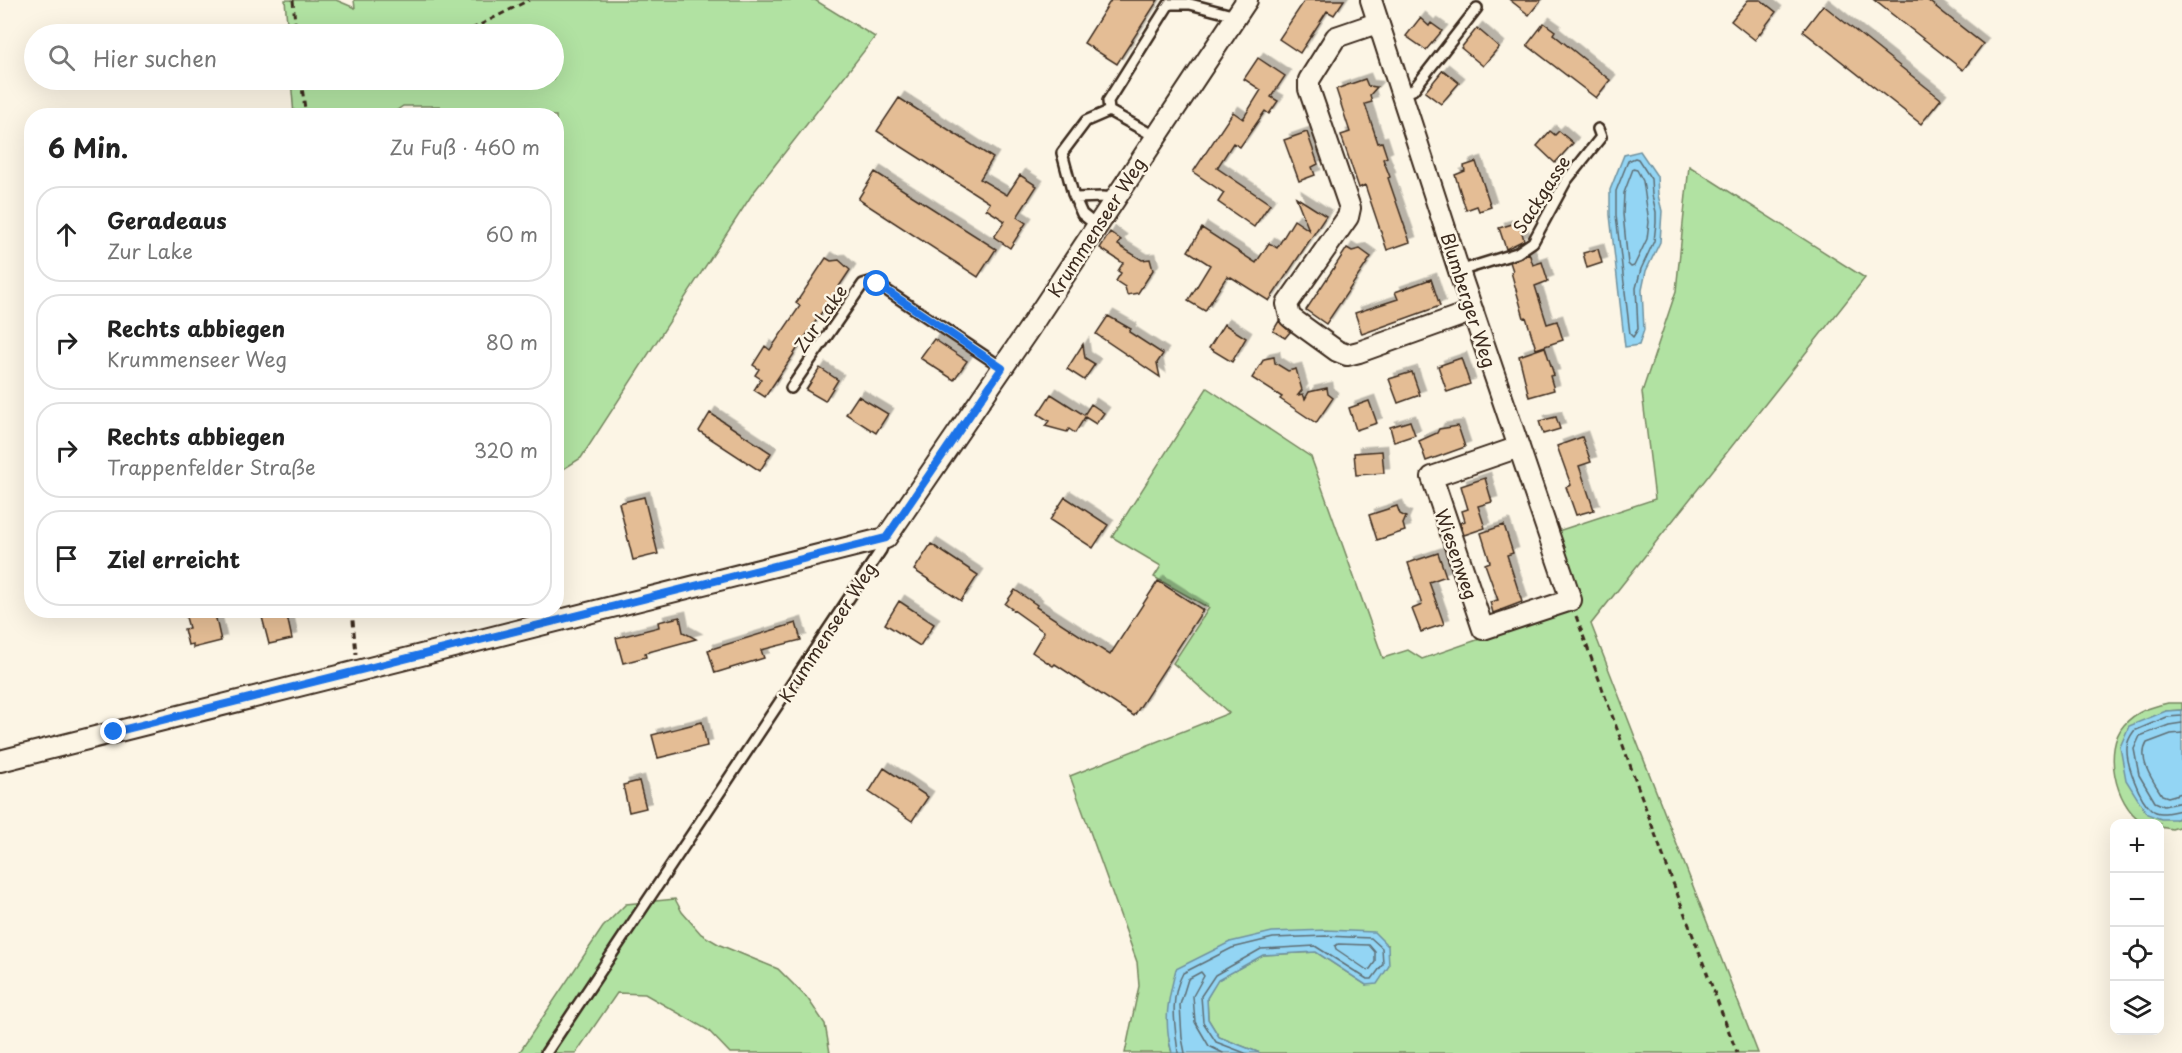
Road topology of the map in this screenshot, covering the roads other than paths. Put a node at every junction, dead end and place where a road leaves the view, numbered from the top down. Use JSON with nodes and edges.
{"nodes":[{"id":1,"x":1371,"y":0,"type":"edge"},
{"id":2,"x":1241,"y":8,"type":"edge"},
{"id":3,"x":1477,"y":8,"type":"dead end"},
{"id":4,"x":1377,"y":23,"type":"junction"},
{"id":5,"x":1402,"y":94,"type":"junction"},
{"id":6,"x":1109,"y":111,"type":"junction"},
{"id":7,"x":1598,"y":129,"type":"dead end"},
{"id":8,"x":1156,"y":137,"type":"junction"},
{"id":9,"x":1076,"y":198,"type":"junction"},
{"id":10,"x":1116,"y":198,"type":"junction"},
{"id":11,"x":1097,"y":226,"type":"junction"},
{"id":12,"x":1459,"y":271,"type":"junction"},
{"id":13,"x":1473,"y":311,"type":"junction"},
{"id":14,"x":1002,"y":368,"type":"junction"},
{"id":15,"x":791,"y":388,"type":"dead end"},
{"id":16,"x":1519,"y":447,"type":"junction"},
{"id":17,"x":886,"y":538,"type":"junction"},
{"id":18,"x":1571,"y":600,"type":"joint"},
{"id":19,"x":0,"y":761,"type":"edge"},
{"id":20,"x":546,"y":1053,"type":"edge"}],
"edges":[{"from":1,"to":4,"type":"street","name":"Blumberger Weg"},
{"from":2,"to":6,"type":"lane"},
{"from":2,"to":8,"type":"street","name":"Krummenseer Weg"},
{"from":3,"to":5,"type":"lane"},
{"from":4,"to":5,"type":"street","name":"Blumberger Weg"},
{"from":4,"to":13,"type":"street"},
{"from":5,"to":12,"type":"street","name":"Blumberger Weg"},
{"from":6,"to":8,"type":"lane"},
{"from":6,"to":9,"type":"lane"},
{"from":7,"to":12,"type":"lane","name":"Sackgasse"},
{"from":8,"to":10,"type":"street","name":"Krummenseer Weg"},
{"from":9,"to":10,"type":"lane"},
{"from":9,"to":11,"type":"lane"},
{"from":10,"to":11,"type":"street","name":"Krummenseer Weg"},
{"from":11,"to":14,"type":"street","name":"Krummenseer Weg"},
{"from":12,"to":13,"type":"street","name":"Blumberger Weg"},
{"from":13,"to":16,"type":"street","name":"Blumberger Weg"},
{"from":14,"to":15,"type":"lane","name":"Zur Lake"},
{"from":14,"to":17,"type":"street","name":"Krummenseer Weg"},
{"from":16,"to":18,"type":"street","name":"Blumberger Weg"},
{"from":16,"to":18,"type":"street","name":"Wiesenweg"},
{"from":17,"to":19,"type":"street"},
{"from":17,"to":20,"type":"lane","name":"Krummenseer Weg"}]}
